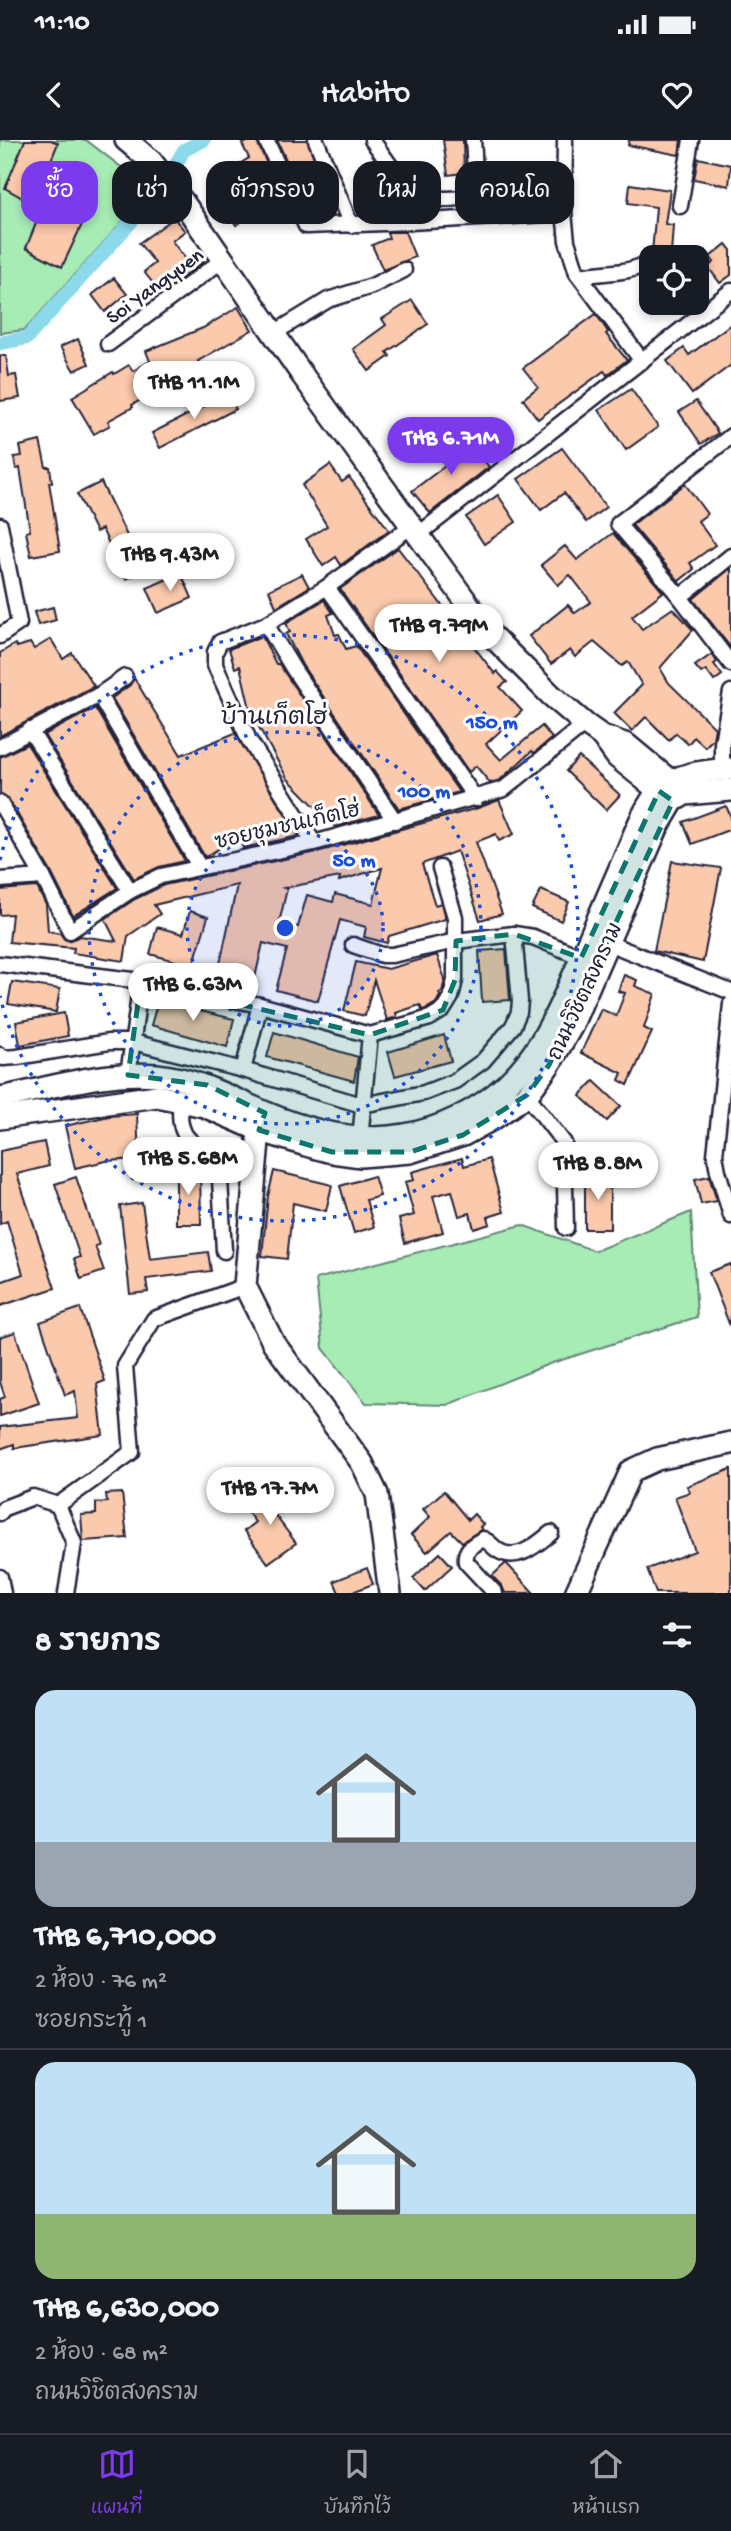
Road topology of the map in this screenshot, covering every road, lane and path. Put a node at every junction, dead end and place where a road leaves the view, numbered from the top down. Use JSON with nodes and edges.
{"nodes":[{"id":1,"x":126,"y":140,"type":"edge"},
{"id":2,"x":266,"y":140,"type":"edge"},
{"id":3,"x":316,"y":140,"type":"edge"},
{"id":4,"x":473,"y":140,"type":"edge"},
{"id":5,"x":565,"y":140,"type":"edge"},
{"id":6,"x":691,"y":140,"type":"edge"},
{"id":7,"x":375,"y":141,"type":"edge"},
{"id":8,"x":388,"y":161,"type":"edge"},
{"id":9,"x":565,"y":161,"type":"edge"},
{"id":10,"x":441,"y":198,"type":"edge"},
{"id":11,"x":680,"y":206,"type":"dead end"},
{"id":12,"x":371,"y":224,"type":"edge"},
{"id":13,"x":565,"y":224,"type":"edge"},
{"id":14,"x":351,"y":225,"type":"junction"},
{"id":15,"x":225,"y":259,"type":"junction"},
{"id":16,"x":639,"y":268,"type":"edge"},
{"id":17,"x":404,"y":270,"type":"dead end"},
{"id":18,"x":577,"y":273,"type":"junction"},
{"id":19,"x":731,"y":291,"type":"edge"},
{"id":20,"x":274,"y":332,"type":"junction"},
{"id":21,"x":108,"y":344,"type":"dead end"},
{"id":22,"x":642,"y":361,"type":"junction"},
{"id":23,"x":731,"y":436,"type":"edge"},
{"id":24,"x":0,"y":527,"type":"edge"},
{"id":25,"x":416,"y":529,"type":"junction"},
{"id":26,"x":731,"y":556,"type":"edge"},
{"id":27,"x":327,"y":587,"type":"junction"},
{"id":28,"x":680,"y":597,"type":"junction"},
{"id":29,"x":266,"y":624,"type":"junction"},
{"id":30,"x":0,"y":636,"type":"edge"},
{"id":31,"x":731,"y":664,"type":"edge"},
{"id":32,"x":125,"y":677,"type":"dead end"},
{"id":33,"x":731,"y":692,"type":"edge"},
{"id":34,"x":99,"y":695,"type":"junction"},
{"id":35,"x":585,"y":724,"type":"junction"},
{"id":36,"x":30,"y":730,"type":"junction"},
{"id":37,"x":0,"y":747,"type":"edge"},
{"id":38,"x":727,"y":769,"type":"edge"},
{"id":39,"x":731,"y":790,"type":"edge"},
{"id":40,"x":672,"y":792,"type":"junction"},
{"id":41,"x":476,"y":799,"type":"junction"},
{"id":42,"x":0,"y":803,"type":"edge"},
{"id":43,"x":395,"y":821,"type":"junction"},
{"id":44,"x":314,"y":844,"type":"junction"},
{"id":45,"x":199,"y":866,"type":"junction"},
{"id":46,"x":440,"y":867,"type":"dead end"},
{"id":47,"x":43,"y":877,"type":"junction"},
{"id":48,"x":0,"y":880,"type":"edge"},
{"id":49,"x":130,"y":891,"type":"junction"},
{"id":50,"x":514,"y":934,"type":"junction"},
{"id":51,"x":456,"y":942,"type":"junction"},
{"id":52,"x":608,"y":943,"type":"junction"},
{"id":53,"x":353,"y":945,"type":"dead end"},
{"id":54,"x":581,"y":957,"type":"junction"},
{"id":55,"x":0,"y":964,"type":"edge"},
{"id":56,"x":141,"y":982,"type":"junction"},
{"id":57,"x":731,"y":992,"type":"edge"},
{"id":58,"x":731,"y":1004,"type":"edge"},
{"id":59,"x":260,"y":1005,"type":"junction"},
{"id":60,"x":370,"y":1035,"type":"junction"},
{"id":61,"x":133,"y":1042,"type":"junction"},
{"id":62,"x":0,"y":1055,"type":"edge"},
{"id":63,"x":243,"y":1070,"type":"junction"},
{"id":64,"x":128,"y":1075,"type":"junction"},
{"id":65,"x":527,"y":1095,"type":"junction"},
{"id":66,"x":0,"y":1098,"type":"edge"},
{"id":67,"x":181,"y":1100,"type":"junction"},
{"id":68,"x":362,"y":1105,"type":"junction"},
{"id":69,"x":0,"y":1118,"type":"edge"},
{"id":70,"x":262,"y":1122,"type":"junction"},
{"id":71,"x":360,"y":1139,"type":"junction"},
{"id":72,"x":731,"y":1216,"type":"edge"},
{"id":73,"x":566,"y":1228,"type":"dead end"},
{"id":74,"x":224,"y":1251,"type":"dead end"},
{"id":75,"x":245,"y":1286,"type":"junction"},
{"id":76,"x":731,"y":1443,"type":"edge"},
{"id":77,"x":58,"y":1505,"type":"junction"},
{"id":78,"x":0,"y":1513,"type":"edge"},
{"id":79,"x":551,"y":1533,"type":"dead end"},
{"id":80,"x":0,"y":1577,"type":"edge"},
{"id":81,"x":3,"y":1593,"type":"edge"},
{"id":82,"x":66,"y":1593,"type":"edge"},
{"id":83,"x":390,"y":1593,"type":"edge"},
{"id":84,"x":495,"y":1593,"type":"edge"},
{"id":85,"x":576,"y":1593,"type":"edge"}],
"edges":[{"from":1,"to":15,"type":"main road"},
{"from":2,"to":14,"type":"street"},
{"from":3,"to":14,"type":"street"},
{"from":4,"to":10,"type":"street"},
{"from":5,"to":9,"type":"street"},
{"from":6,"to":11,"type":"street"},
{"from":7,"to":8,"type":"street"},
{"from":12,"to":14,"type":"street"},
{"from":13,"to":18,"type":"street"},
{"from":15,"to":20,"type":"main road"},
{"from":15,"to":21,"type":"street","name":"Soi Yangyuen"},
{"from":16,"to":18,"type":"street"},
{"from":17,"to":20,"type":"street"},
{"from":18,"to":22,"type":"street"},
{"from":19,"to":22,"type":"street"},
{"from":20,"to":25,"type":"main road"},
{"from":22,"to":25,"type":"street"},
{"from":23,"to":28,"type":"street"},
{"from":24,"to":30,"type":"street"},
{"from":25,"to":27,"type":"street"},
{"from":25,"to":35,"type":"main road"},
{"from":26,"to":28,"type":"street"},
{"from":27,"to":29,"type":"street"},
{"from":27,"to":41,"type":"street"},
{"from":28,"to":31,"type":"street"},
{"from":29,"to":43,"type":"street"},
{"from":29,"to":44,"type":"street"},
{"from":32,"to":34,"type":"street"},
{"from":33,"to":38,"type":"street"},
{"from":34,"to":36,"type":"street"},
{"from":34,"to":45,"type":"street"},
{"from":35,"to":40,"type":"main road"},
{"from":35,"to":41,"type":"street","name":"ซอยชุมชนเก็ตโฮ่"},
{"from":36,"to":37,"type":"street"},
{"from":36,"to":49,"type":"street"},
{"from":38,"to":40,"type":"main road"},
{"from":39,"to":40,"type":"main road"},
{"from":40,"to":52,"type":"main road","name":"ถนนวิชิตสงคราม"},
{"from":40,"to":54,"type":"main road","name":"ถนนวิชิตสงคราม"},
{"from":41,"to":43,"type":"street","name":"ซอยชุมชนเก็ตโฮ่"},
{"from":42,"to":47,"type":"street"},
{"from":43,"to":44,"type":"street","name":"ซอยชุมชนเก็ตโฮ่"},
{"from":44,"to":45,"type":"street","name":"ซอยชุมชนเก็ตโฮ่"},
{"from":45,"to":49,"type":"street","name":"ซอยชุมชนเก็ตโฮ่"},
{"from":46,"to":51,"type":"street"},
{"from":47,"to":48,"type":"street"},
{"from":47,"to":49,"type":"street","name":"ซอยชุมชนเก็ตโฮ่"},
{"from":50,"to":51,"type":"street"},
{"from":50,"to":54,"type":"street"},
{"from":50,"to":68,"type":"street"},
{"from":51,"to":53,"type":"street"},
{"from":51,"to":60,"type":"street"},
{"from":52,"to":57,"type":"street"},
{"from":52,"to":65,"type":"main road","name":"ถนนวิชิตสงคราม"},
{"from":54,"to":71,"type":"main road","name":"ถนนวิชิตสงคราม"},
{"from":55,"to":56,"type":"street"},
{"from":56,"to":59,"type":"street"},
{"from":56,"to":61,"type":"street"},
{"from":58,"to":72,"type":"street"},
{"from":59,"to":60,"type":"street"},
{"from":59,"to":63,"type":"street"},
{"from":60,"to":68,"type":"street"},
{"from":61,"to":62,"type":"street"},
{"from":61,"to":63,"type":"street"},
{"from":61,"to":64,"type":"street"},
{"from":63,"to":68,"type":"street"},
{"from":64,"to":66,"type":"main road","name":"ถนนวิชิตสงคราม"},
{"from":64,"to":70,"type":"main road","name":"ถนนวิชิตสงคราม"},
{"from":65,"to":70,"type":"main road","name":"ถนนวิชิตสงคราม"},
{"from":65,"to":73,"type":"street"},
{"from":67,"to":69,"type":"main road","name":"ถนนวิชิตสงคราม"},
{"from":67,"to":70,"type":"main road","name":"ถนนวิชิตสงคราม"},
{"from":67,"to":74,"type":"street"},
{"from":68,"to":71,"type":"street"},
{"from":70,"to":71,"type":"main road","name":"ถนนวิชิตสงคราม"},
{"from":70,"to":75,"type":"main road"},
{"from":75,"to":77,"type":"street"},
{"from":75,"to":83,"type":"main road"},
{"from":76,"to":85,"type":"main road"},
{"from":77,"to":78,"type":"street"},
{"from":77,"to":82,"type":"street"},
{"from":79,"to":84,"type":"street"},
{"from":80,"to":81,"type":"street"}]}
